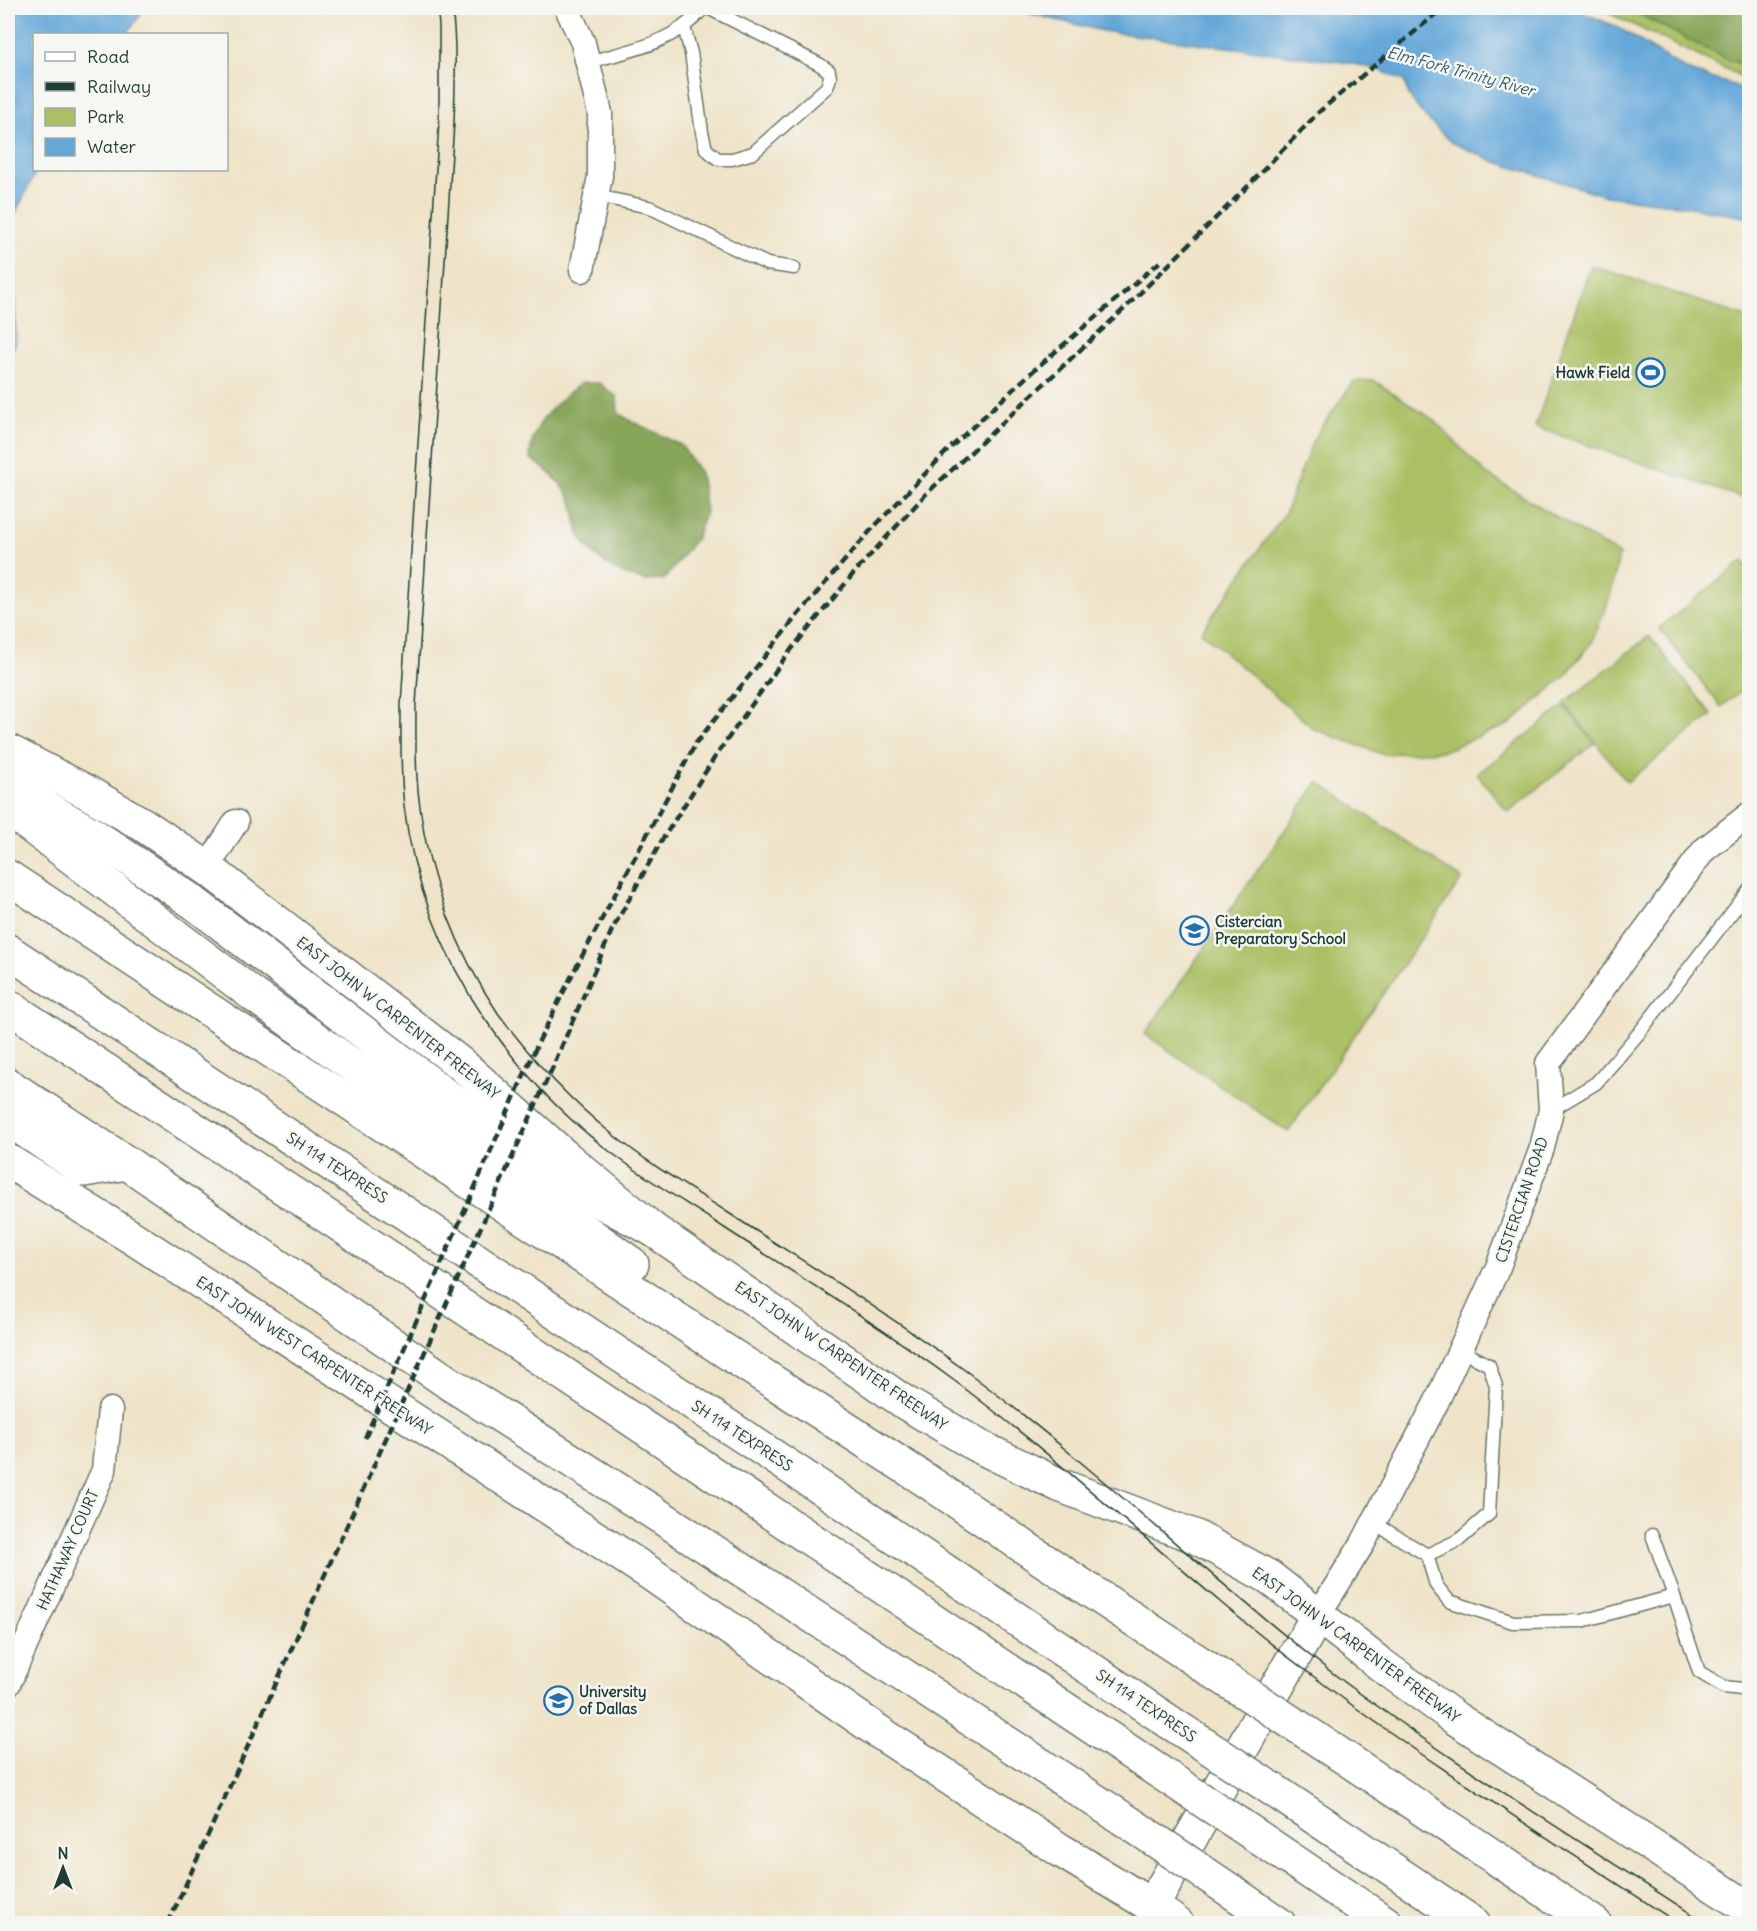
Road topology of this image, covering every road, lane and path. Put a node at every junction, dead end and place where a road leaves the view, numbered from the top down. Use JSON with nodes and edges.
{"nodes":[{"id":1,"x":567,"y":8,"type":"edge"},
{"id":2,"x":706,"y":8,"type":"edge"},
{"id":3,"x":684,"y":27,"type":"junction"},
{"id":4,"x":588,"y":62,"type":"junction"},
{"id":5,"x":597,"y":196,"type":"junction"},
{"id":6,"x":794,"y":268,"type":"dead end"},
{"id":7,"x":582,"y":270,"type":"dead end"},
{"id":8,"x":8,"y":751,"type":"edge"},
{"id":9,"x":8,"y":786,"type":"edge"},
{"id":10,"x":8,"y":809,"type":"edge"},
{"id":11,"x":1747,"y":819,"type":"edge"},
{"id":12,"x":236,"y":822,"type":"dead end"},
{"id":13,"x":207,"y":868,"type":"junction"},
{"id":14,"x":8,"y":877,"type":"edge"},
{"id":15,"x":1749,"y":889,"type":"edge"},
{"id":16,"x":8,"y":904,"type":"edge"},
{"id":17,"x":8,"y":951,"type":"edge"},
{"id":18,"x":8,"y":1006,"type":"edge"},
{"id":19,"x":8,"y":1085,"type":"edge"},
{"id":20,"x":1551,"y":1110,"type":"junction"},
{"id":21,"x":8,"y":1119,"type":"edge"},
{"id":22,"x":8,"y":1161,"type":"edge"},
{"id":23,"x":127,"y":1162,"type":"junction"},
{"id":24,"x":513,"y":1211,"type":"junction"},
{"id":25,"x":652,"y":1229,"type":"junction"},
{"id":26,"x":722,"y":1349,"type":"junction"},
{"id":27,"x":1460,"y":1350,"type":"junction"},
{"id":28,"x":110,"y":1410,"type":"dead end"},
{"id":29,"x":1374,"y":1523,"type":"junction"},
{"id":30,"x":1652,"y":1535,"type":"dead end"},
{"id":31,"x":1427,"y":1555,"type":"junction"},
{"id":32,"x":1674,"y":1596,"type":"junction"},
{"id":33,"x":1318,"y":1615,"type":"junction"},
{"id":34,"x":8,"y":1684,"type":"edge"},
{"id":35,"x":1749,"y":1690,"type":"edge"},
{"id":36,"x":1749,"y":1908,"type":"edge"},
{"id":37,"x":1156,"y":1918,"type":"edge"},
{"id":38,"x":1279,"y":1923,"type":"edge"},
{"id":39,"x":1387,"y":1923,"type":"edge"},
{"id":40,"x":1474,"y":1923,"type":"edge"},
{"id":41,"x":1595,"y":1923,"type":"edge"}],
"edges":[{"from":1,"to":4,"type":"street"},
{"from":2,"to":3,"type":"lane"},
{"from":2,"to":3,"type":"lane"},
{"from":3,"to":4,"type":"lane"},
{"from":4,"to":5,"type":"street"},
{"from":5,"to":6,"type":"lane"},
{"from":5,"to":7,"type":"street"},
{"from":8,"to":13,"type":"main road","name":"EAST JOHN W CARPENTER FREEWAY"},
{"from":9,"to":25,"type":"main road"},
{"from":10,"to":26,"type":"main road"},
{"from":11,"to":20,"type":"street","name":"CISTERCIAN ROAD"},
{"from":12,"to":13,"type":"street"},
{"from":13,"to":25,"type":"main road","name":"EAST JOHN W CARPENTER FREEWAY"},
{"from":14,"to":24,"type":"main road"},
{"from":15,"to":20,"type":"lane"},
{"from":16,"to":24,"type":"main road"},
{"from":17,"to":40,"type":"main road","name":"SH 114 TEXPRESS","bridge":true},
{"from":18,"to":39,"type":"main road","bridge":true},
{"from":19,"to":23,"type":"main road"},
{"from":20,"to":27,"type":"street","name":"CISTERCIAN ROAD"},
{"from":21,"to":23,"type":"main road"},
{"from":22,"to":37,"type":"main road","name":"EAST JOHN WEST CARPENTER FREEWAY"},
{"from":23,"to":38,"type":"main road","bridge":true},
{"from":24,"to":26,"type":"main road"},
{"from":25,"to":33,"type":"main road","name":"EAST JOHN W CARPENTER FREEWAY"},
{"from":26,"to":41,"type":"main road","bridge":true},
{"from":27,"to":29,"type":"street","name":"CISTERCIAN ROAD"},
{"from":27,"to":31,"type":"lane"},
{"from":28,"to":34,"type":"street","name":"HATHAWAY COURT"},
{"from":29,"to":31,"type":"lane"},
{"from":29,"to":33,"type":"street","name":"CISTERCIAN ROAD"},
{"from":30,"to":32,"type":"lane"},
{"from":31,"to":32,"type":"lane"},
{"from":32,"to":35,"type":"lane"},
{"from":33,"to":36,"type":"main road","name":"EAST JOHN W CARPENTER FREEWAY"},
{"from":33,"to":37,"type":"main road"}]}
